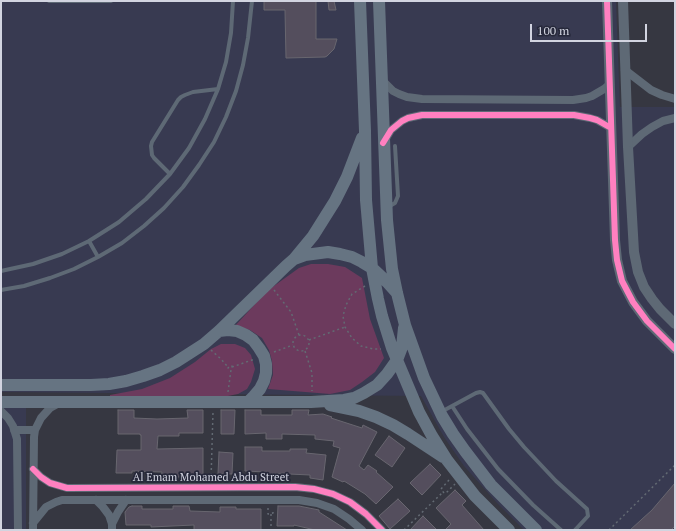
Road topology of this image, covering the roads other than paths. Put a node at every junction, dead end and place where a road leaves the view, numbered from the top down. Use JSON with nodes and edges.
{"nodes":[{"id":1,"x":49,"y":1,"type":"edge"},
{"id":2,"x":111,"y":1,"type":"edge"},
{"id":3,"x":233,"y":1,"type":"edge"},
{"id":4,"x":252,"y":1,"type":"edge"},
{"id":5,"x":360,"y":1,"type":"edge"},
{"id":6,"x":379,"y":1,"type":"edge"},
{"id":7,"x":607,"y":1,"type":"edge"},
{"id":8,"x":623,"y":1,"type":"edge"},
{"id":9,"x":624,"y":15,"type":"junction"},
{"id":10,"x":607,"y":16,"type":"junction"},
{"id":11,"x":608,"y":42,"type":"junction"},
{"id":12,"x":624,"y":42,"type":"junction"},
{"id":13,"x":625,"y":70,"type":"junction"},
{"id":14,"x":382,"y":80,"type":"junction"},
{"id":15,"x":610,"y":84,"type":"junction"},
{"id":16,"x":218,"y":89,"type":"junction"},
{"id":17,"x":675,"y":99,"type":"edge"},
{"id":18,"x":675,"y":118,"type":"edge"},
{"id":19,"x":611,"y":128,"type":"junction"},
{"id":20,"x":365,"y":131,"type":"junction"},
{"id":21,"x":383,"y":143,"type":"junction"},
{"id":22,"x":396,"y":146,"type":"dead end"},
{"id":23,"x":628,"y":147,"type":"junction"},
{"id":24,"x":170,"y":174,"type":"junction"},
{"id":25,"x":386,"y":208,"type":"junction"},
{"id":26,"x":89,"y":241,"type":"junction"},
{"id":27,"x":98,"y":257,"type":"junction"},
{"id":28,"x":294,"y":259,"type":"junction"},
{"id":29,"x":372,"y":268,"type":"junction"},
{"id":30,"x":1,"y":271,"type":"edge"},
{"id":31,"x":1,"y":290,"type":"edge"},
{"id":32,"x":397,"y":293,"type":"junction"},
{"id":33,"x":675,"y":324,"type":"edge"},
{"id":34,"x":405,"y":325,"type":"junction"},
{"id":35,"x":219,"y":331,"type":"junction"},
{"id":36,"x":673,"y":342,"type":"edge"},
{"id":37,"x":397,"y":360,"type":"junction"},
{"id":38,"x":1,"y":385,"type":"edge"},
{"id":39,"x":1,"y":402,"type":"edge"},
{"id":40,"x":62,"y":402,"type":"junction"},
{"id":41,"x":248,"y":402,"type":"junction"},
{"id":42,"x":311,"y":402,"type":"junction"},
{"id":43,"x":452,"y":406,"type":"junction"},
{"id":44,"x":1,"y":411,"type":"edge"},
{"id":45,"x":440,"y":413,"type":"junction"},
{"id":46,"x":14,"y":430,"type":"junction"},
{"id":47,"x":35,"y":430,"type":"junction"},
{"id":48,"x":447,"y":460,"type":"junction"},
{"id":49,"x":33,"y":469,"type":"junction"},
{"id":50,"x":61,"y":486,"type":"junction"},
{"id":51,"x":62,"y":500,"type":"junction"},
{"id":52,"x":96,"y":500,"type":"junction"},
{"id":53,"x":126,"y":500,"type":"junction"},
{"id":54,"x":33,"y":526,"type":"edge"},
{"id":55,"x":112,"y":527,"type":"edge"},
{"id":56,"x":18,"y":530,"type":"edge"},
{"id":57,"x":362,"y":530,"type":"edge"},
{"id":58,"x":382,"y":530,"type":"edge"},
{"id":59,"x":509,"y":530,"type":"edge"},
{"id":60,"x":536,"y":530,"type":"edge"},
{"id":61,"x":561,"y":530,"type":"edge"},
{"id":62,"x":575,"y":530,"type":"edge"}],
"edges":[{"from":1,"to":2,"type":"lane"},
{"from":3,"to":16,"type":"lane"},
{"from":4,"to":27,"type":"lane"},
{"from":5,"to":20,"type":"main road"},
{"from":6,"to":14,"type":"main road"},
{"from":7,"to":10,"type":"street"},
{"from":8,"to":9,"type":"street"},
{"from":9,"to":10,"type":"street"},
{"from":9,"to":12,"type":"street"},
{"from":10,"to":11,"type":"street"},
{"from":11,"to":12,"type":"street"},
{"from":11,"to":15,"type":"street"},
{"from":12,"to":13,"type":"street"},
{"from":13,"to":17,"type":"street"},
{"from":13,"to":23,"type":"street"},
{"from":14,"to":15,"type":"street"},
{"from":14,"to":21,"type":"main road"},
{"from":15,"to":19,"type":"street"},
{"from":16,"to":24,"type":"lane"},
{"from":16,"to":24,"type":"lane"},
{"from":18,"to":23,"type":"street"},
{"from":19,"to":21,"type":"street"},
{"from":19,"to":36,"type":"street"},
{"from":20,"to":28,"type":"main road"},
{"from":20,"to":29,"type":"main road"},
{"from":21,"to":25,"type":"main road"},
{"from":22,"to":25,"type":"lane"},
{"from":23,"to":33,"type":"street"},
{"from":24,"to":26,"type":"lane"},
{"from":25,"to":32,"type":"main road"},
{"from":26,"to":27,"type":"lane"},
{"from":26,"to":30,"type":"lane"},
{"from":27,"to":31,"type":"lane"},
{"from":28,"to":29,"type":"main road"},
{"from":28,"to":35,"type":"main road"},
{"from":29,"to":32,"type":"main road"},
{"from":29,"to":37,"type":"main road"},
{"from":32,"to":34,"type":"main road"},
{"from":34,"to":37,"type":"main road"},
{"from":34,"to":45,"type":"main road"},
{"from":35,"to":38,"type":"main road"},
{"from":35,"to":41,"type":"main road"},
{"from":37,"to":42,"type":"main road"},
{"from":37,"to":48,"type":"main road"},
{"from":39,"to":40,"type":"main road"},
{"from":40,"to":41,"type":"main road"},
{"from":40,"to":47,"type":"street"},
{"from":41,"to":42,"type":"main road"},
{"from":42,"to":48,"type":"main road"},
{"from":43,"to":45,"type":"lane"},
{"from":43,"to":61,"type":"lane"},
{"from":43,"to":62,"type":"lane"},
{"from":44,"to":46,"type":"street"},
{"from":45,"to":60,"type":"main road"},
{"from":46,"to":47,"type":"street"},
{"from":46,"to":56,"type":"street"},
{"from":47,"to":49,"type":"street"},
{"from":48,"to":59,"type":"main road"},
{"from":49,"to":50,"type":"street","name":"Al Emam Mohamed Abdu Street"},
{"from":49,"to":54,"type":"street"},
{"from":50,"to":51,"type":"street"},
{"from":50,"to":58,"type":"street","name":"Al Emam Mohamed Abdu Street"},
{"from":51,"to":52,"type":"street","name":"Al Emam Mohamed Abdu Street"},
{"from":51,"to":54,"type":"street","name":"Al Emam Mohamed Abdu Street"},
{"from":52,"to":53,"type":"street","name":"Al Emam Mohamed Abdu Street"},
{"from":52,"to":55,"type":"street"},
{"from":53,"to":55,"type":"street"},
{"from":53,"to":57,"type":"street","name":"Al Emam Mohamed Abdu Street"}]}
